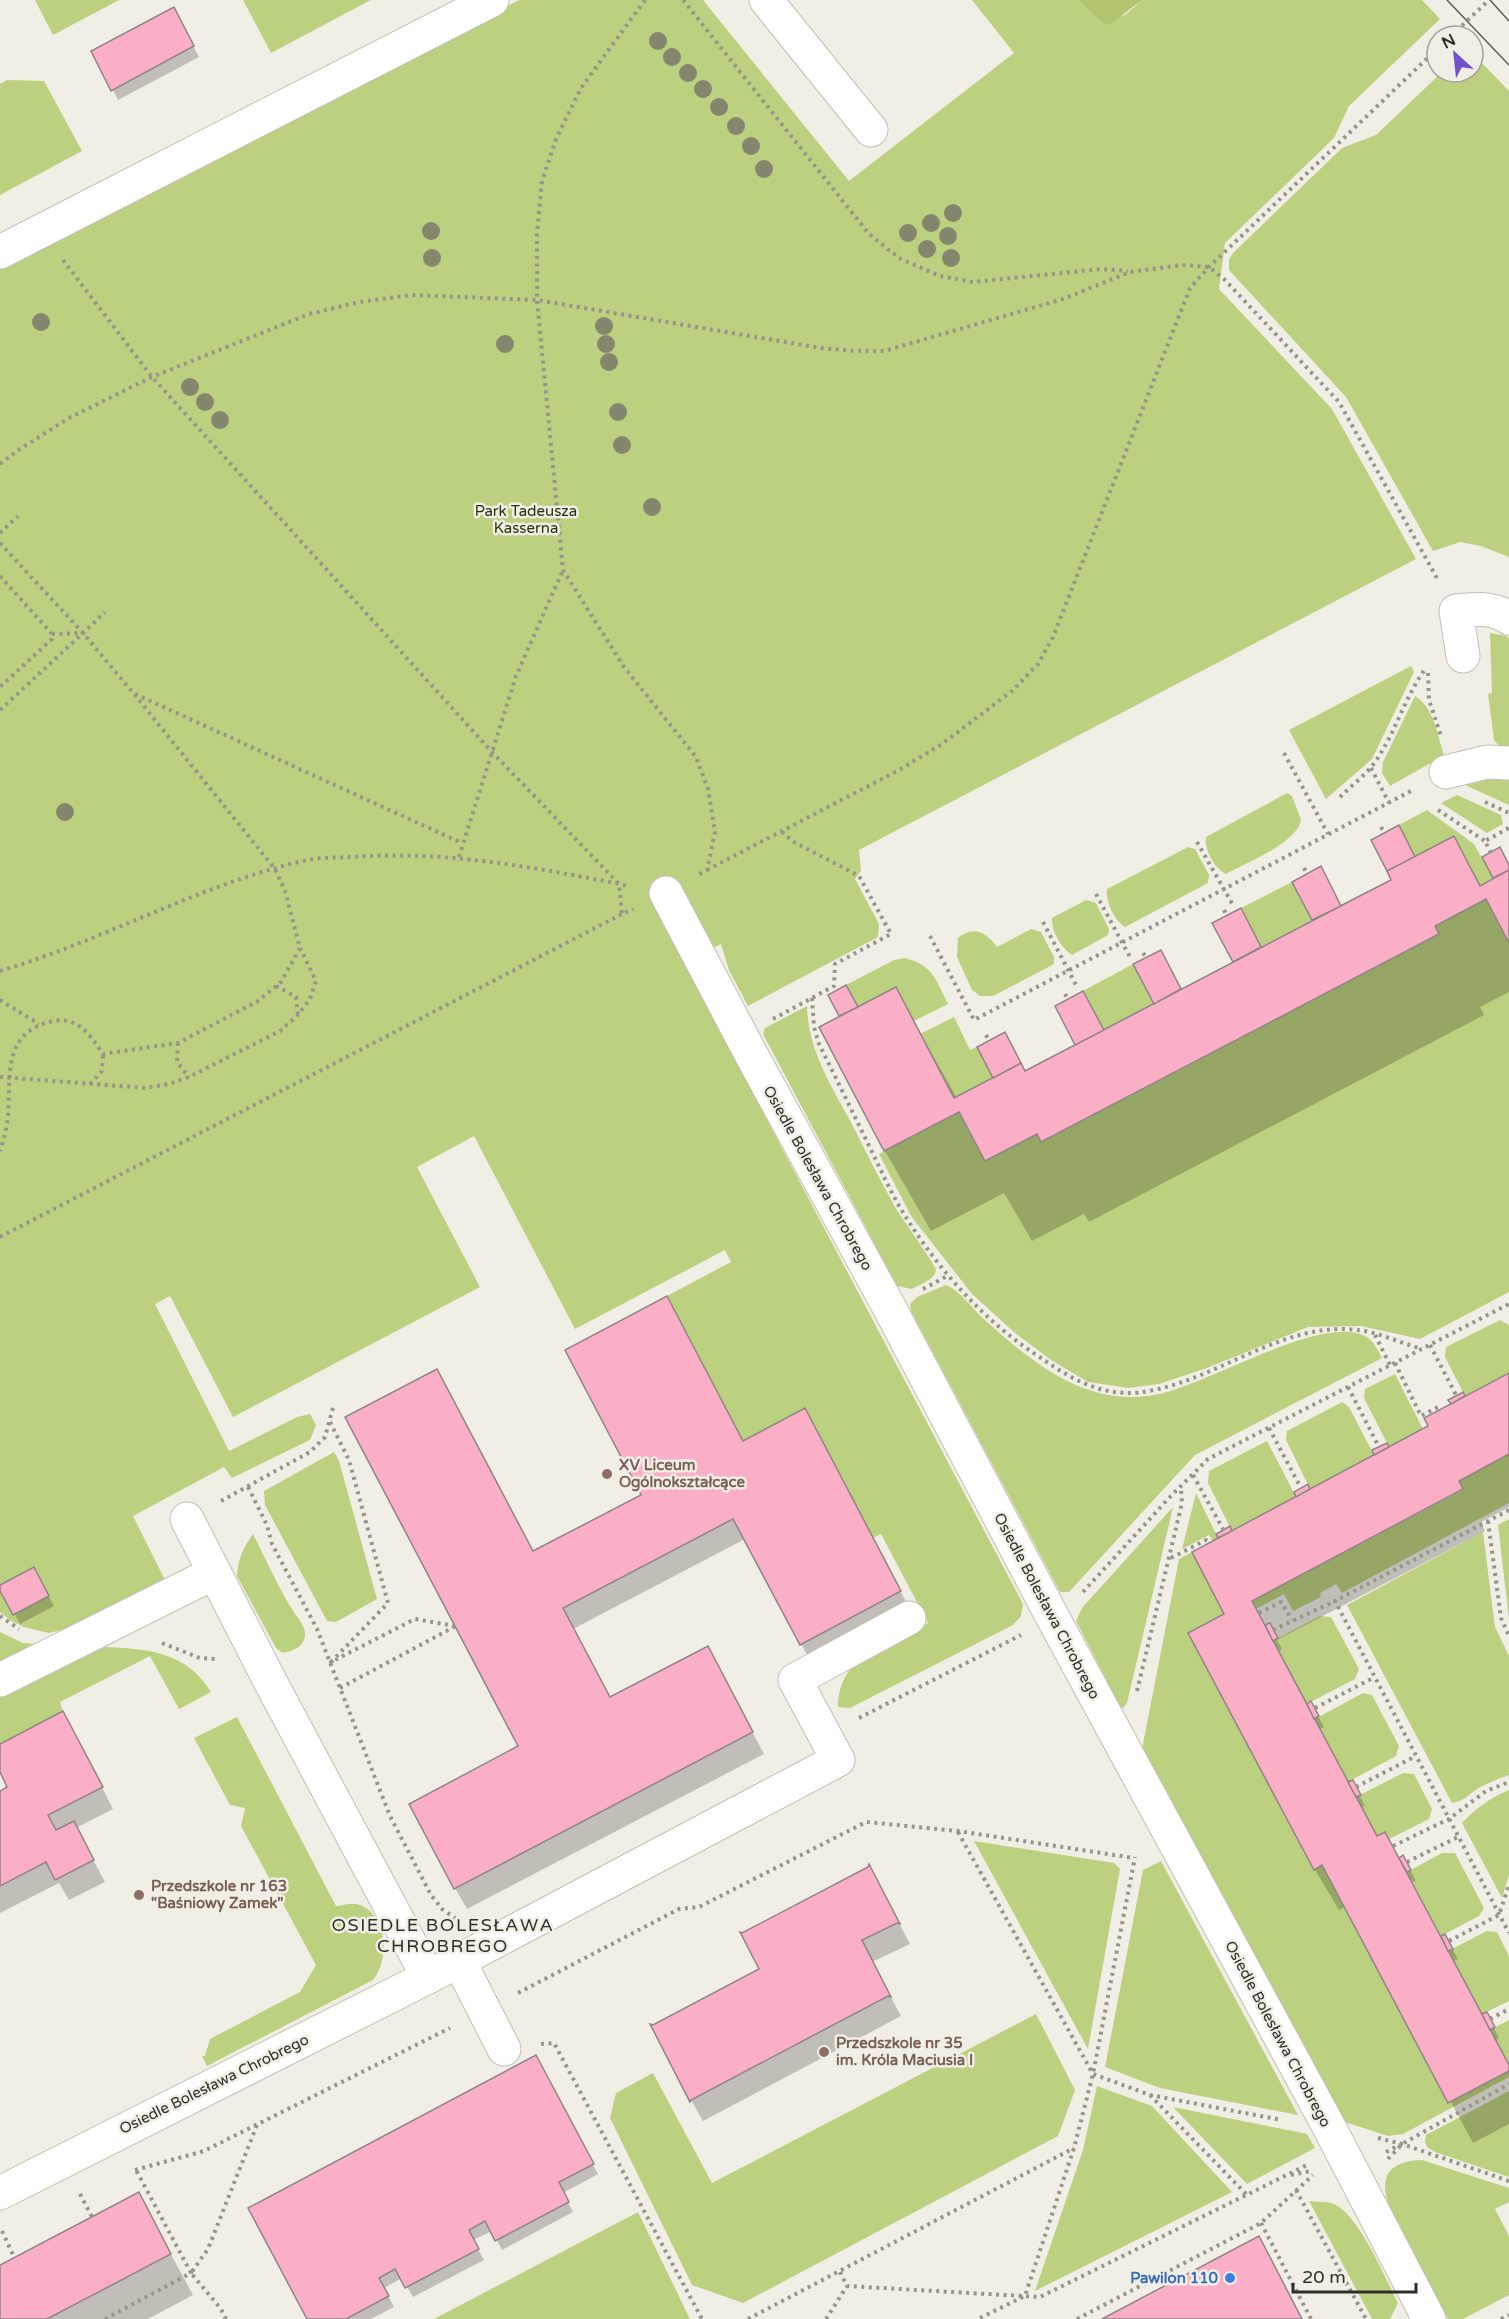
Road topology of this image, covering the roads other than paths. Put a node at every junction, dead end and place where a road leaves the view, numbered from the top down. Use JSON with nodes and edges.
{"nodes":[{"id":1,"x":492,"y":0,"type":"edge"},
{"id":2,"x":766,"y":0,"type":"edge"},
{"id":3,"x":871,"y":130,"type":"dead end"},
{"id":4,"x":0,"y":252,"type":"edge"},
{"id":5,"x":1509,"y":618,"type":"edge"},
{"id":6,"x":1462,"y":656,"type":"dead end"},
{"id":7,"x":1509,"y":763,"type":"edge"},
{"id":8,"x":1446,"y":772,"type":"road end"},
{"id":9,"x":666,"y":893,"type":"road end"},
{"id":10,"x":187,"y":1519,"type":"road end"},
{"id":11,"x":214,"y":1573,"type":"junction"},
{"id":12,"x":909,"y":1618,"type":"dead end"},
{"id":13,"x":0,"y":1680,"type":"edge"},
{"id":14,"x":459,"y":1961,"type":"junction"},
{"id":15,"x":428,"y":1977,"type":"junction"},
{"id":16,"x":504,"y":2049,"type":"road end"},
{"id":17,"x":0,"y":2193,"type":"edge"},
{"id":18,"x":1429,"y":2319,"type":"edge"}],
"edges":[{"from":1,"to":4,"type":"street"},
{"from":2,"to":3,"type":"street"},
{"from":5,"to":6,"type":"street"},
{"from":7,"to":8,"type":"street"},
{"from":9,"to":18,"type":"street","name":"Osiedle Bolesława Chrobrego"},
{"from":10,"to":11,"type":"street"},
{"from":11,"to":13,"type":"street"},
{"from":11,"to":15,"type":"street"},
{"from":12,"to":14,"type":"street","name":"Osiedle Bolesława Chrobrego"},
{"from":14,"to":15,"type":"street","name":"Osiedle Bolesława Chrobrego"},
{"from":14,"to":16,"type":"street"},
{"from":15,"to":17,"type":"street","name":"Osiedle Bolesława Chrobrego"}]}
